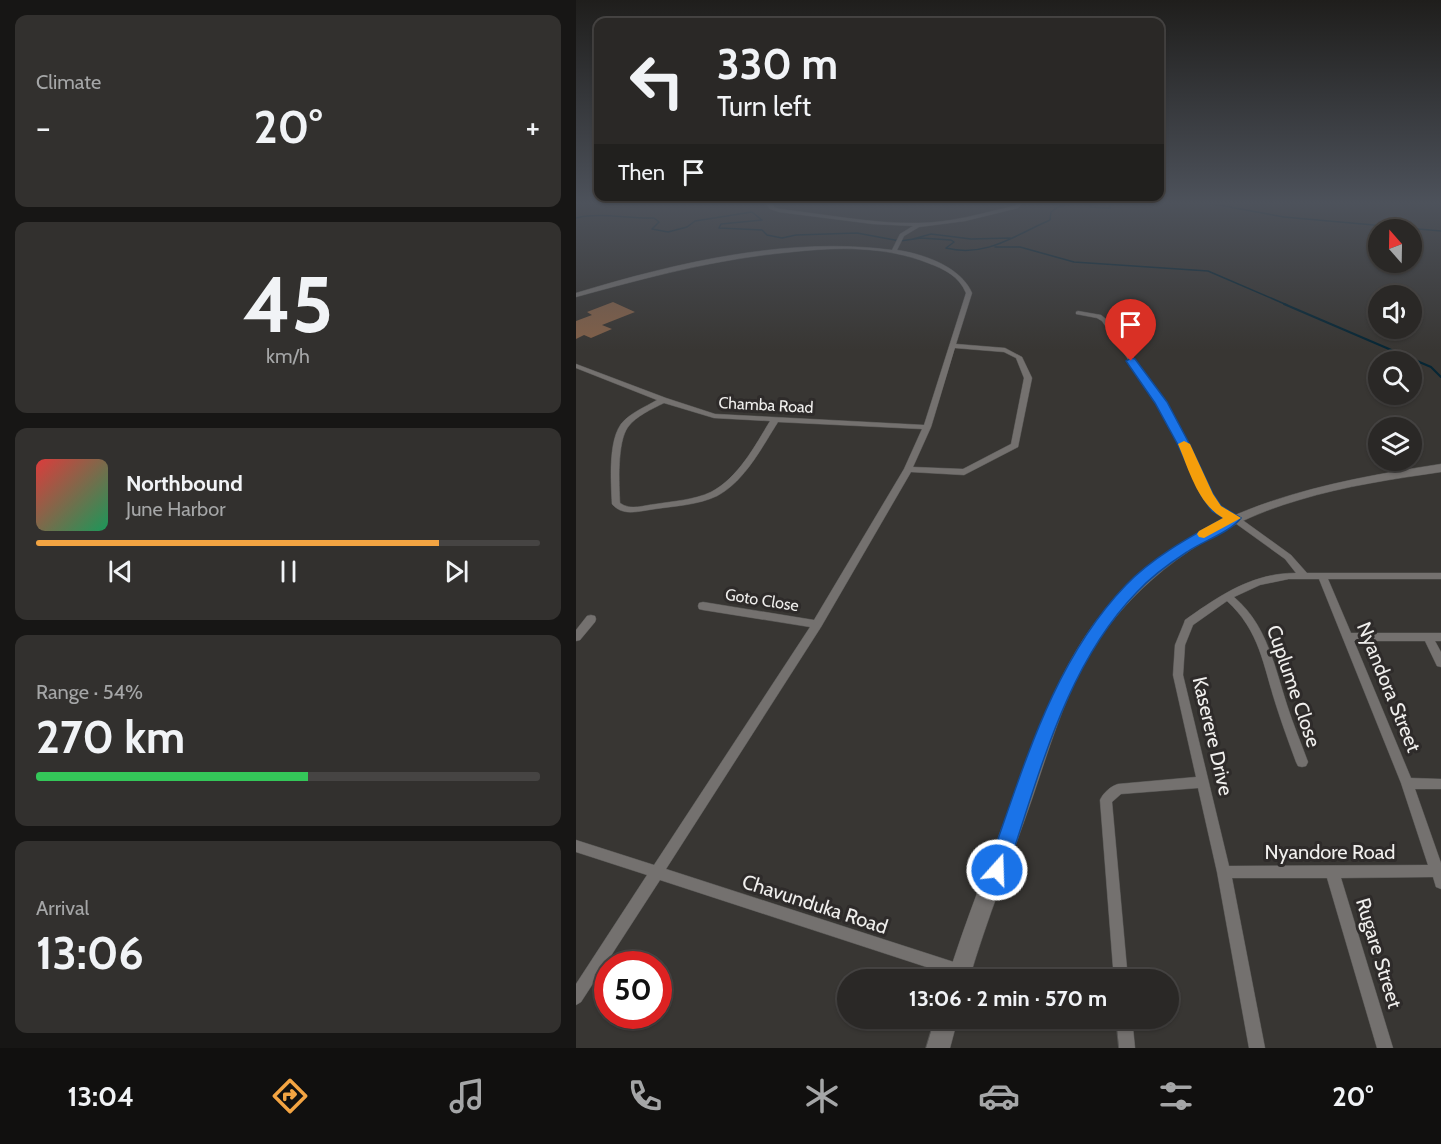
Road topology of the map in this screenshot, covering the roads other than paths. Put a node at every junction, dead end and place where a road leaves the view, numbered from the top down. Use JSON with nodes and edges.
{"nodes":[{"id":1,"x":794,"y":252,"type":"edge"},
{"id":2,"x":911,"y":252,"type":"edge"},
{"id":3,"x":576,"y":295,"type":"edge"},
{"id":4,"x":1078,"y":313,"type":"dead end"},
{"id":5,"x":952,"y":346,"type":"junction"},
{"id":6,"x":576,"y":366,"type":"edge"},
{"id":7,"x":663,"y":400,"type":"junction"},
{"id":8,"x":775,"y":420,"type":"junction"},
{"id":9,"x":927,"y":427,"type":"junction"},
{"id":10,"x":1441,"y":468,"type":"edge"},
{"id":11,"x":908,"y":470,"type":"junction"},
{"id":12,"x":1234,"y":518,"type":"junction"},
{"id":13,"x":1304,"y":576,"type":"junction"},
{"id":14,"x":1322,"y":576,"type":"junction"},
{"id":15,"x":1441,"y":576,"type":"edge"},
{"id":16,"x":1227,"y":596,"type":"junction"},
{"id":17,"x":703,"y":606,"type":"dead end"},
{"id":18,"x":591,"y":618,"type":"dead end"},
{"id":19,"x":817,"y":624,"type":"junction"},
{"id":20,"x":576,"y":637,"type":"edge"},
{"id":21,"x":1347,"y":637,"type":"junction"},
{"id":22,"x":1428,"y":637,"type":"junction"},
{"id":23,"x":1441,"y":637,"type":"edge"},
{"id":24,"x":1441,"y":663,"type":"edge"},
{"id":25,"x":1302,"y":762,"type":"dead end"},
{"id":26,"x":1203,"y":782,"type":"junction"},
{"id":27,"x":1407,"y":783,"type":"junction"},
{"id":28,"x":1441,"y":784,"type":"edge"},
{"id":29,"x":576,"y":846,"type":"edge"},
{"id":30,"x":1332,"y":871,"type":"junction"},
{"id":31,"x":1224,"y":872,"type":"junction"},
{"id":32,"x":657,"y":873,"type":"junction"},
{"id":33,"x":1439,"y":876,"type":"edge"},
{"id":34,"x":941,"y":969,"type":"edge"},
{"id":35,"x":961,"y":969,"type":"edge"},
{"id":36,"x":1120,"y":969,"type":"edge"},
{"id":37,"x":576,"y":997,"type":"edge"},
{"id":38,"x":944,"y":1029,"type":"edge"},
{"id":39,"x":1126,"y":1029,"type":"edge"},
{"id":40,"x":938,"y":1048,"type":"edge"},
{"id":41,"x":1127,"y":1048,"type":"edge"},
{"id":42,"x":1257,"y":1048,"type":"edge"},
{"id":43,"x":1385,"y":1048,"type":"edge"}],
"edges":[{"from":1,"to":3,"type":"street"},
{"from":2,"to":5,"type":"street"},
{"from":4,"to":12,"type":"street"},
{"from":5,"to":9,"type":"street"},
{"from":5,"to":11,"type":"street"},
{"from":6,"to":7,"type":"street","name":"Chamba Road"},
{"from":7,"to":8,"type":"street","name":"Chamba Road"},
{"from":7,"to":8,"type":"street"},
{"from":8,"to":9,"type":"street","name":"Chamba Road"},
{"from":9,"to":11,"type":"street"},
{"from":10,"to":12,"type":"main road"},
{"from":11,"to":19,"type":"street"},
{"from":12,"to":13,"type":"street"},
{"from":12,"to":35,"type":"main road"},
{"from":13,"to":14,"type":"street","name":"Kaserere Drive"},
{"from":13,"to":16,"type":"street","name":"Kaserere Drive"},
{"from":14,"to":15,"type":"street","name":"Kaserere Drive"},
{"from":14,"to":21,"type":"street","name":"Nyandora Street"},
{"from":16,"to":25,"type":"street","name":"Cuplume Close"},
{"from":16,"to":26,"type":"street","name":"Kaserere Drive"},
{"from":17,"to":19,"type":"street","name":"Goto Close"},
{"from":18,"to":20,"type":"street"},
{"from":19,"to":32,"type":"street"},
{"from":21,"to":22,"type":"street"},
{"from":21,"to":27,"type":"street","name":"Nyandora Street"},
{"from":22,"to":23,"type":"street"},
{"from":22,"to":24,"type":"street"},
{"from":26,"to":31,"type":"street","name":"Kaserere Drive"},
{"from":26,"to":36,"type":"street"},
{"from":27,"to":28,"type":"street"},
{"from":27,"to":33,"type":"street","name":"Nyandora Street"},
{"from":29,"to":32,"type":"street","name":"Chavunduka Road"},
{"from":30,"to":31,"type":"street","name":"Nyandore Road"},
{"from":30,"to":33,"type":"street","name":"Nyandore Road"},
{"from":30,"to":43,"type":"street","name":"Rugare Street"},
{"from":31,"to":42,"type":"street","name":"Kaserere Drive"},
{"from":32,"to":34,"type":"street","name":"Chavunduka Road"},
{"from":32,"to":37,"type":"street"},
{"from":38,"to":40,"type":"main road"},
{"from":39,"to":41,"type":"street"}]}
